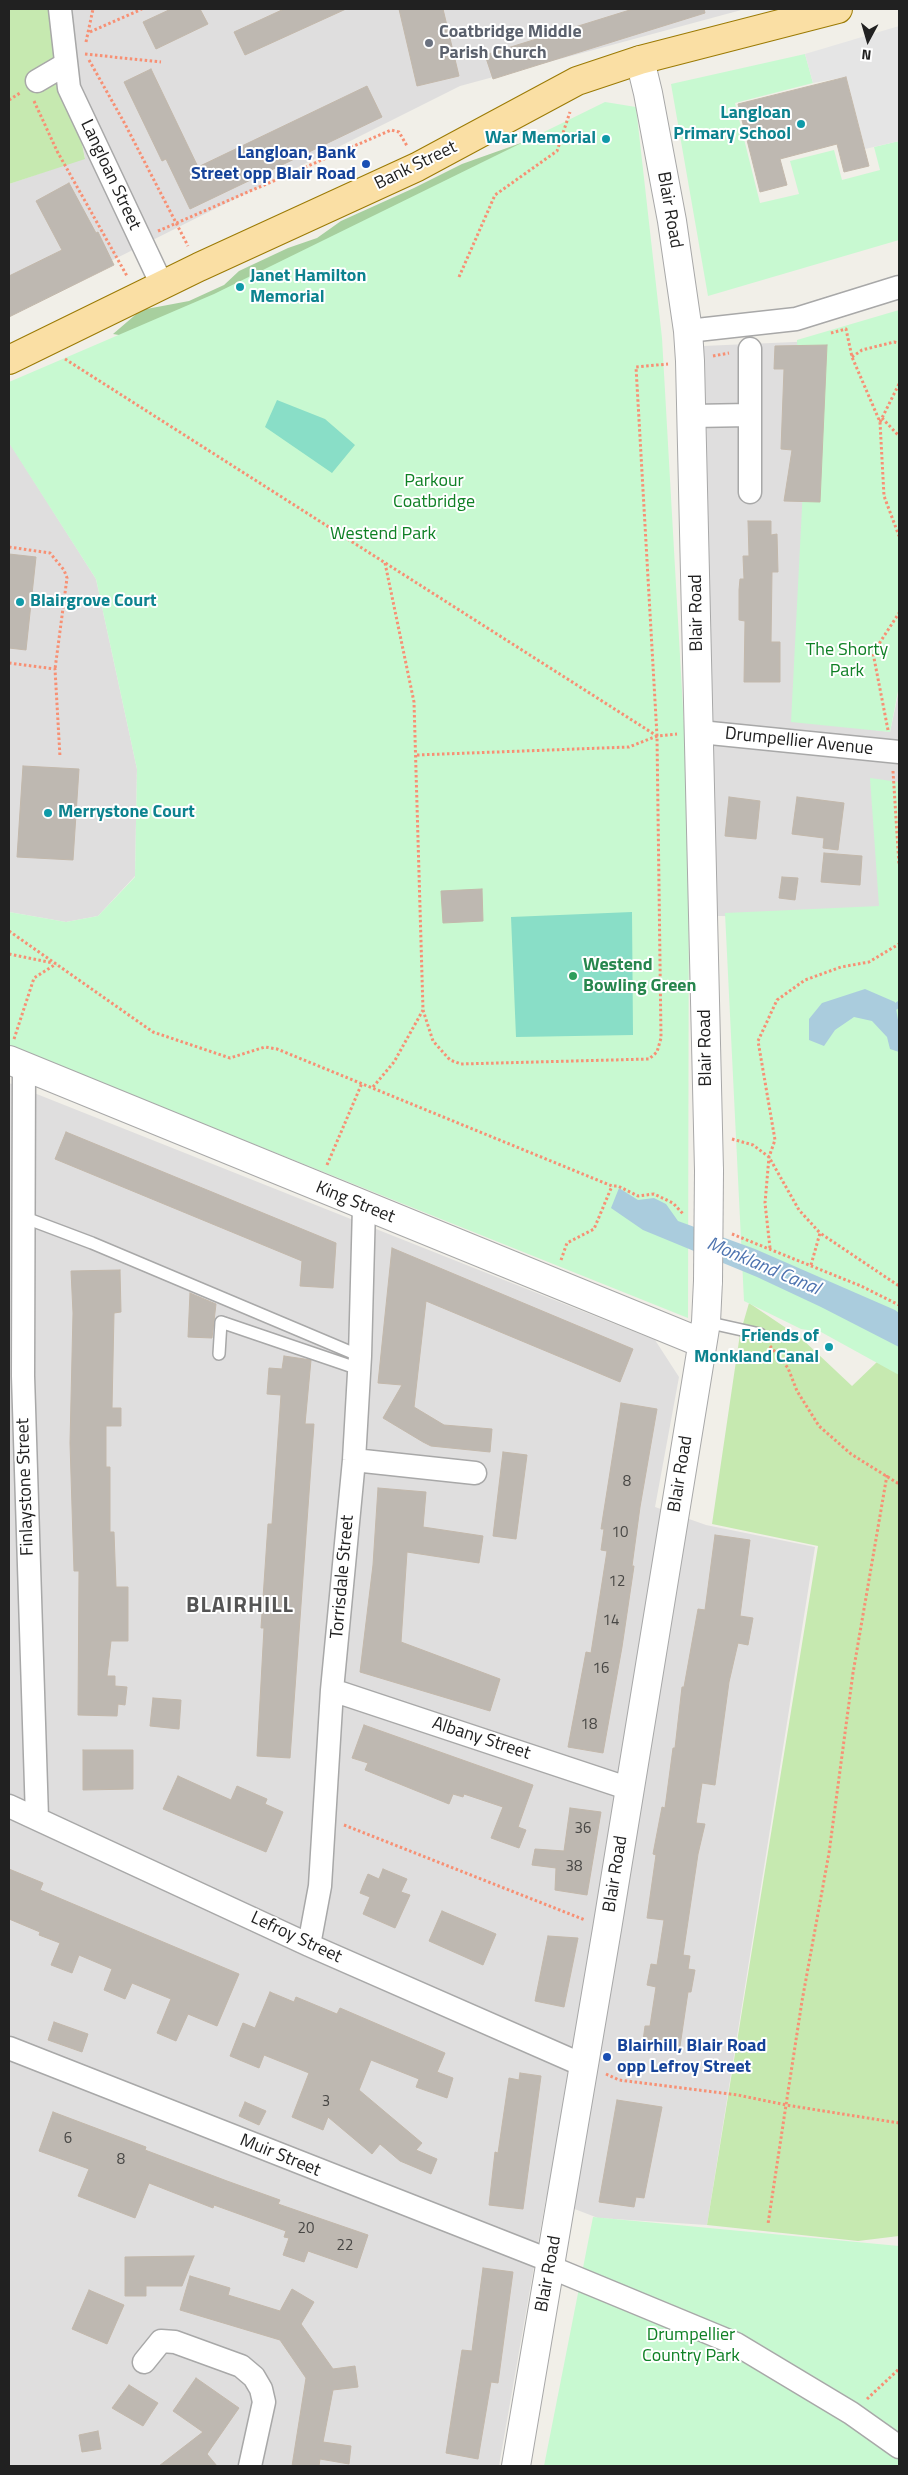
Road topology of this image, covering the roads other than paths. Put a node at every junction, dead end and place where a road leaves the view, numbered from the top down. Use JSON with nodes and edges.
{"nodes":[{"id":1,"x":60,"y":9,"type":"edge"},
{"id":2,"x":831,"y":10,"type":"edge"},
{"id":3,"x":71,"y":54,"type":"junction"},
{"id":4,"x":640,"y":60,"type":"junction"},
{"id":5,"x":34,"y":88,"type":"road end"},
{"id":6,"x":899,"y":287,"type":"edge"},
{"id":7,"x":150,"y":291,"type":"junction"},
{"id":8,"x":688,"y":331,"type":"junction"},
{"id":9,"x":750,"y":349,"type":"road end"},
{"id":10,"x":9,"y":360,"type":"edge"},
{"id":11,"x":750,"y":415,"type":"junction"},
{"id":12,"x":692,"y":416,"type":"junction"},
{"id":13,"x":750,"y":492,"type":"dead end"},
{"id":14,"x":700,"y":732,"type":"junction"},
{"id":15,"x":896,"y":752,"type":"edge"},
{"id":16,"x":15,"y":1058,"type":"edge"},
{"id":17,"x":364,"y":1207,"type":"junction"},
{"id":18,"x":22,"y":1217,"type":"junction"},
{"id":19,"x":704,"y":1333,"type":"junction"},
{"id":20,"x":760,"y":1334,"type":"road end"},
{"id":21,"x":219,"y":1354,"type":"dead end"},
{"id":22,"x":359,"y":1363,"type":"junction"},
{"id":23,"x":354,"y":1460,"type":"junction"},
{"id":24,"x":475,"y":1473,"type":"dead end"},
{"id":25,"x":332,"y":1690,"type":"junction"},
{"id":26,"x":630,"y":1789,"type":"junction"},
{"id":27,"x":9,"y":1806,"type":"edge"},
{"id":28,"x":37,"y":1818,"type":"junction"},
{"id":29,"x":310,"y":1945,"type":"junction"},
{"id":30,"x":9,"y":2048,"type":"edge"},
{"id":31,"x":585,"y":2066,"type":"junction"},
{"id":32,"x":551,"y":2264,"type":"junction"},
{"id":33,"x":144,"y":2362,"type":"dead end"},
{"id":34,"x":899,"y":2447,"type":"edge"},
{"id":35,"x":250,"y":2466,"type":"edge"},
{"id":36,"x":516,"y":2466,"type":"edge"}],
"edges":[{"from":1,"to":3,"type":"street","name":"Langloan Street"},
{"from":2,"to":4,"type":"main road","name":"Bank Street"},
{"from":3,"to":5,"type":"street"},
{"from":3,"to":7,"type":"street","name":"Langloan Street"},
{"from":4,"to":7,"type":"main road","name":"Bank Street"},
{"from":4,"to":8,"type":"street","name":"Blair Road"},
{"from":6,"to":8,"type":"street"},
{"from":7,"to":10,"type":"main road","name":"Bank Street"},
{"from":8,"to":12,"type":"street","name":"Blair Road"},
{"from":9,"to":11,"type":"street"},
{"from":11,"to":12,"type":"street"},
{"from":11,"to":13,"type":"street"},
{"from":12,"to":14,"type":"street","name":"Blair Road"},
{"from":14,"to":15,"type":"street","name":"Drumpellier Avenue"},
{"from":14,"to":19,"type":"street","name":"Blair Road","bridge":true},
{"from":16,"to":17,"type":"street","name":"King Street"},
{"from":16,"to":18,"type":"street","name":"Finlaystone Street"},
{"from":17,"to":19,"type":"street","name":"King Street"},
{"from":17,"to":22,"type":"street","name":"Torrisdale Street"},
{"from":18,"to":22,"type":"lane"},
{"from":18,"to":28,"type":"street","name":"Finlaystone Street"},
{"from":19,"to":20,"type":"lane"},
{"from":19,"to":26,"type":"street","name":"Blair Road"},
{"from":21,"to":22,"type":"lane"},
{"from":22,"to":23,"type":"street","name":"Torrisdale Street"},
{"from":23,"to":24,"type":"street"},
{"from":23,"to":25,"type":"street","name":"Torrisdale Street"},
{"from":25,"to":26,"type":"street","name":"Albany Street"},
{"from":25,"to":29,"type":"street","name":"Torrisdale Street"},
{"from":26,"to":31,"type":"street","name":"Blair Road"},
{"from":27,"to":28,"type":"street","name":"Lefroy Street"},
{"from":28,"to":29,"type":"street","name":"Lefroy Street"},
{"from":29,"to":31,"type":"street","name":"Lefroy Street"},
{"from":30,"to":32,"type":"street","name":"Muir Street"},
{"from":31,"to":32,"type":"street","name":"Blair Road"},
{"from":32,"to":34,"type":"street","name":"Muir Street"},
{"from":32,"to":36,"type":"street","name":"Blair Road"},
{"from":33,"to":35,"type":"street"}]}
